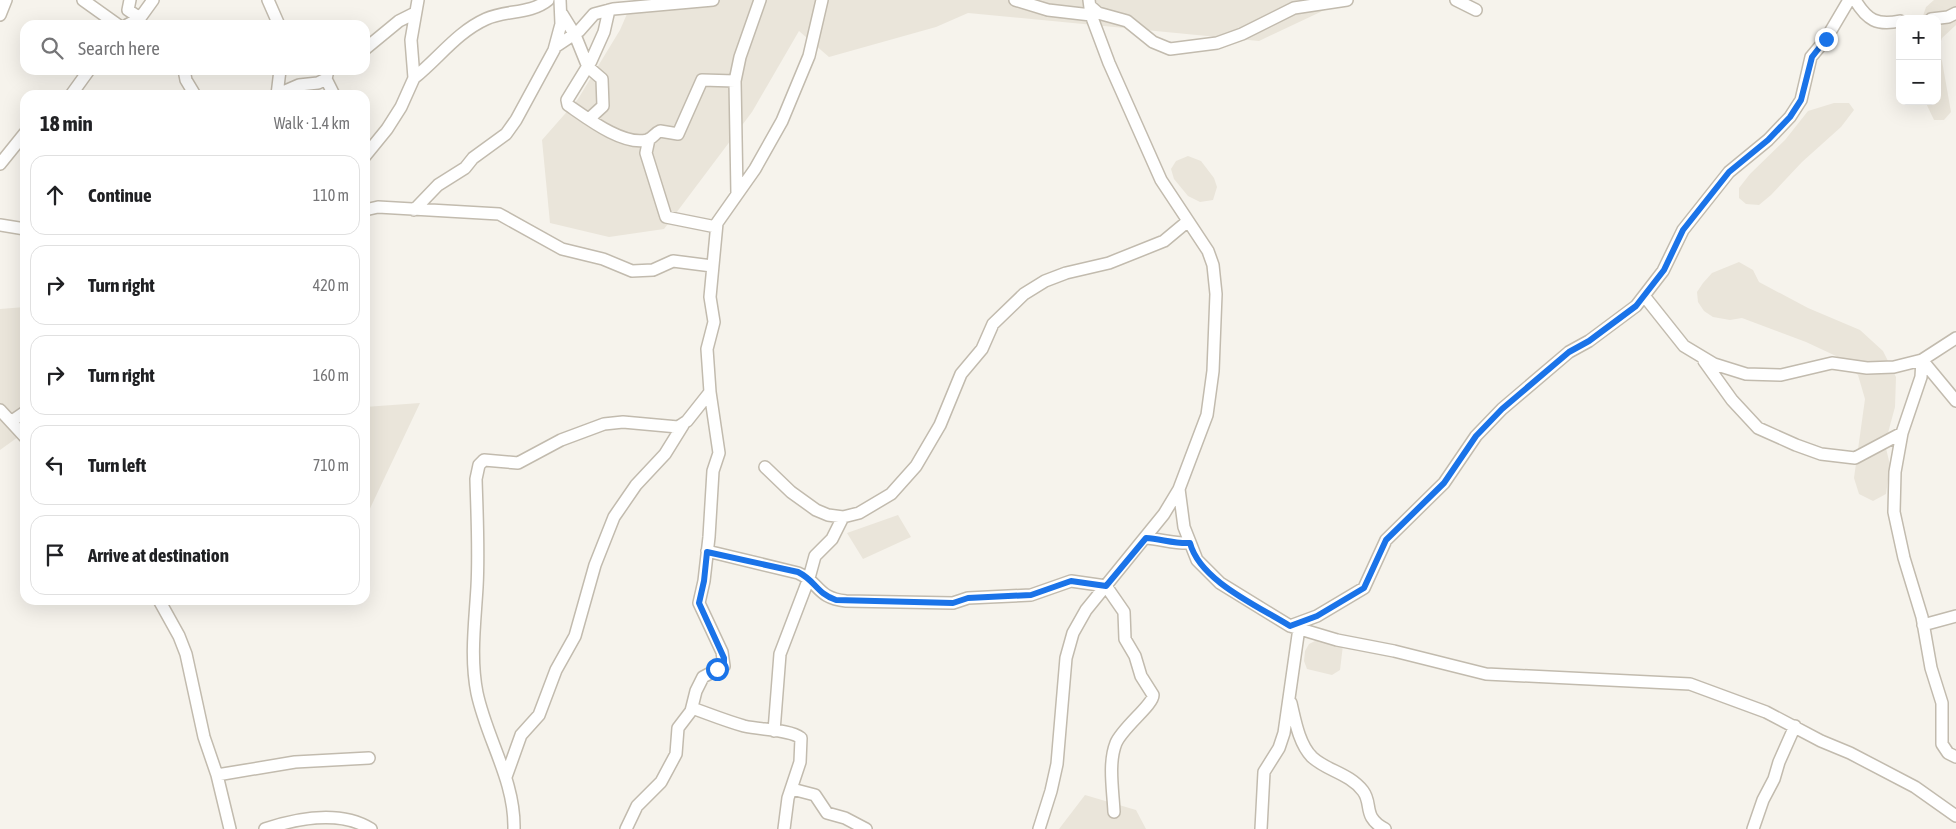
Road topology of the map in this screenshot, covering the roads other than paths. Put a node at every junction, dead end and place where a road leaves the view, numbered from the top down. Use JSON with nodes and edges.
{"nodes":[{"id":1,"x":6,"y":0,"type":"edge"},
{"id":2,"x":83,"y":0,"type":"edge"},
{"id":3,"x":130,"y":0,"type":"edge"},
{"id":4,"x":153,"y":0,"type":"edge"},
{"id":5,"x":418,"y":0,"type":"edge"},
{"id":6,"x":548,"y":0,"type":"edge"},
{"id":7,"x":560,"y":0,"type":"edge"},
{"id":8,"x":713,"y":0,"type":"edge"},
{"id":9,"x":760,"y":0,"type":"edge"},
{"id":10,"x":822,"y":0,"type":"edge"},
{"id":11,"x":1015,"y":0,"type":"edge"},
{"id":12,"x":1347,"y":0,"type":"edge"},
{"id":13,"x":1456,"y":0,"type":"edge"},
{"id":14,"x":1849,"y":0,"type":"edge"},
{"id":15,"x":1855,"y":0,"type":"edge"},
{"id":16,"x":272,"y":2,"type":"edge"},
{"id":17,"x":1090,"y":7,"type":"edge"},
{"id":18,"x":609,"y":10,"type":"junction"},
{"id":19,"x":1476,"y":10,"type":"dead end"},
{"id":20,"x":415,"y":13,"type":"junction"},
{"id":21,"x":1956,"y":13,"type":"edge"},
{"id":22,"x":562,"y":14,"type":"junction"},
{"id":23,"x":0,"y":15,"type":"edge"},
{"id":24,"x":140,"y":18,"type":"junction"},
{"id":25,"x":1941,"y":18,"type":"edge"},
{"id":26,"x":111,"y":20,"type":"edge"},
{"id":27,"x":136,"y":20,"type":"edge"},
{"id":28,"x":277,"y":20,"type":"edge"},
{"id":29,"x":1896,"y":22,"type":"edge"},
{"id":30,"x":575,"y":35,"type":"junction"},
{"id":31,"x":370,"y":45,"type":"edge"},
{"id":32,"x":555,"y":47,"type":"junction"},
{"id":33,"x":588,"y":67,"type":"junction"},
{"id":34,"x":85,"y":75,"type":"edge"},
{"id":35,"x":185,"y":75,"type":"edge"},
{"id":36,"x":279,"y":75,"type":"edge"},
{"id":37,"x":326,"y":75,"type":"edge"},
{"id":38,"x":327,"y":75,"type":"edge"},
{"id":39,"x":414,"y":78,"type":"junction"},
{"id":40,"x":736,"y":81,"type":"junction"},
{"id":41,"x":75,"y":90,"type":"edge"},
{"id":42,"x":191,"y":90,"type":"edge"},
{"id":43,"x":278,"y":90,"type":"edge"},
{"id":44,"x":288,"y":90,"type":"edge"},
{"id":45,"x":332,"y":90,"type":"edge"},
{"id":46,"x":590,"y":118,"type":"junction"},
{"id":47,"x":20,"y":139,"type":"edge"},
{"id":48,"x":649,"y":140,"type":"junction"},
{"id":49,"x":370,"y":150,"type":"edge"},
{"id":50,"x":0,"y":164,"type":"edge"},
{"id":51,"x":738,"y":194,"type":"junction"},
{"id":52,"x":370,"y":209,"type":"edge"},
{"id":53,"x":414,"y":210,"type":"junction"},
{"id":54,"x":1188,"y":221,"type":"junction"},
{"id":55,"x":0,"y":225,"type":"edge"},
{"id":56,"x":716,"y":227,"type":"junction"},
{"id":57,"x":20,"y":228,"type":"edge"},
{"id":58,"x":712,"y":266,"type":"junction"},
{"id":59,"x":1645,"y":296,"type":"junction"},
{"id":60,"x":1956,"y":338,"type":"edge"},
{"id":61,"x":1703,"y":359,"type":"junction"},
{"id":62,"x":1922,"y":360,"type":"junction"},
{"id":63,"x":710,"y":392,"type":"junction"},
{"id":64,"x":1956,"y":401,"type":"edge"},
{"id":65,"x":0,"y":410,"type":"edge"},
{"id":66,"x":20,"y":415,"type":"edge"},
{"id":67,"x":12,"y":421,"type":"junction"},
{"id":68,"x":683,"y":425,"type":"junction"},
{"id":69,"x":20,"y":431,"type":"edge"},
{"id":70,"x":1902,"y":433,"type":"junction"},
{"id":71,"x":765,"y":467,"type":"dead end"},
{"id":72,"x":1179,"y":489,"type":"junction"},
{"id":73,"x":843,"y":517,"type":"junction"},
{"id":74,"x":1146,"y":538,"type":"junction"},
{"id":75,"x":1190,"y":543,"type":"junction"},
{"id":76,"x":707,"y":552,"type":"junction"},
{"id":77,"x":809,"y":578,"type":"junction"},
{"id":78,"x":1106,"y":586,"type":"junction"},
{"id":79,"x":162,"y":605,"type":"edge"},
{"id":80,"x":1956,"y":616,"type":"edge"},
{"id":81,"x":1923,"y":625,"type":"junction"},
{"id":82,"x":1295,"y":627,"type":"junction"},
{"id":83,"x":1290,"y":696,"type":"junction"},
{"id":84,"x":692,"y":708,"type":"junction"},
{"id":85,"x":1795,"y":726,"type":"junction"},
{"id":86,"x":774,"y":732,"type":"junction"},
{"id":87,"x":1956,"y":757,"type":"edge"},
{"id":88,"x":369,"y":758,"type":"dead end"},
{"id":89,"x":217,"y":775,"type":"junction"},
{"id":90,"x":506,"y":777,"type":"junction"},
{"id":91,"x":792,"y":789,"type":"junction"},
{"id":92,"x":1114,"y":812,"type":"dead end"},
{"id":93,"x":1956,"y":816,"type":"edge"},
{"id":94,"x":230,"y":829,"type":"edge"},
{"id":95,"x":265,"y":829,"type":"edge"},
{"id":96,"x":371,"y":829,"type":"edge"},
{"id":97,"x":514,"y":829,"type":"edge"},
{"id":98,"x":626,"y":829,"type":"edge"},
{"id":99,"x":784,"y":829,"type":"edge"},
{"id":100,"x":866,"y":829,"type":"edge"},
{"id":101,"x":1039,"y":829,"type":"edge"},
{"id":102,"x":1261,"y":829,"type":"edge"},
{"id":103,"x":1385,"y":829,"type":"edge"},
{"id":104,"x":1753,"y":829,"type":"edge"}],
"edges":[{"from":1,"to":23,"type":"street"},
{"from":2,"to":26,"type":"street"},
{"from":3,"to":24,"type":"street"},
{"from":4,"to":24,"type":"street"},
{"from":5,"to":20,"type":"street"},
{"from":6,"to":39,"type":"street"},
{"from":7,"to":22,"type":"street"},
{"from":8,"to":18,"type":"street"},
{"from":9,"to":40,"type":"street"},
{"from":10,"to":51,"type":"street"},
{"from":11,"to":17,"type":"street"},
{"from":12,"to":17,"type":"street"},
{"from":13,"to":19,"type":"street"},
{"from":14,"to":59,"type":"street"},
{"from":15,"to":29,"type":"street"},
{"from":16,"to":28,"type":"street"},
{"from":17,"to":54,"type":"street"},
{"from":18,"to":30,"type":"street"},
{"from":18,"to":33,"type":"street"},
{"from":20,"to":31,"type":"street"},
{"from":20,"to":39,"type":"street"},
{"from":21,"to":25,"type":"street"},
{"from":22,"to":30,"type":"street"},
{"from":22,"to":32,"type":"street"},
{"from":24,"to":27,"type":"street"},
{"from":30,"to":32,"type":"street"},
{"from":30,"to":33,"type":"street"},
{"from":32,"to":53,"type":"street"},
{"from":33,"to":46,"type":"street"},
{"from":33,"to":46,"type":"street"},
{"from":34,"to":41,"type":"street"},
{"from":35,"to":42,"type":"street"},
{"from":36,"to":43,"type":"street"},
{"from":37,"to":44,"type":"street"},
{"from":38,"to":45,"type":"street"},
{"from":39,"to":49,"type":"street"},
{"from":40,"to":48,"type":"street"},
{"from":40,"to":51,"type":"street"},
{"from":46,"to":48,"type":"street"},
{"from":47,"to":50,"type":"street"},
{"from":48,"to":56,"type":"street"},
{"from":51,"to":56,"type":"street"},
{"from":52,"to":53,"type":"street"},
{"from":53,"to":58,"type":"street"},
{"from":54,"to":72,"type":"street"},
{"from":54,"to":73,"type":"street"},
{"from":55,"to":57,"type":"street"},
{"from":56,"to":58,"type":"street"},
{"from":58,"to":63,"type":"street"},
{"from":59,"to":61,"type":"street"},
{"from":59,"to":82,"type":"street"},
{"from":60,"to":62,"type":"street"},
{"from":61,"to":62,"type":"street"},
{"from":61,"to":70,"type":"street"},
{"from":62,"to":64,"type":"street"},
{"from":62,"to":70,"type":"street"},
{"from":63,"to":68,"type":"street"},
{"from":63,"to":76,"type":"street"},
{"from":65,"to":67,"type":"street"},
{"from":66,"to":67,"type":"street"},
{"from":67,"to":69,"type":"street"},
{"from":68,"to":90,"type":"street"},
{"from":68,"to":90,"type":"street"},
{"from":70,"to":81,"type":"street"},
{"from":71,"to":73,"type":"street"},
{"from":72,"to":74,"type":"street"},
{"from":72,"to":75,"type":"street"},
{"from":73,"to":77,"type":"street"},
{"from":74,"to":75,"type":"street"},
{"from":74,"to":78,"type":"street"},
{"from":75,"to":82,"type":"street"},
{"from":76,"to":77,"type":"street"},
{"from":76,"to":84,"type":"street"},
{"from":77,"to":78,"type":"street"},
{"from":77,"to":86,"type":"street"},
{"from":78,"to":92,"type":"street"},
{"from":78,"to":101,"type":"street"},
{"from":79,"to":89,"type":"street"},
{"from":80,"to":81,"type":"street"},
{"from":81,"to":87,"type":"street"},
{"from":82,"to":83,"type":"street"},
{"from":82,"to":85,"type":"street"},
{"from":83,"to":102,"type":"street"},
{"from":83,"to":103,"type":"street"},
{"from":84,"to":86,"type":"street"},
{"from":84,"to":98,"type":"street"},
{"from":85,"to":93,"type":"street"},
{"from":85,"to":104,"type":"street"},
{"from":86,"to":91,"type":"street"},
{"from":88,"to":89,"type":"street"},
{"from":89,"to":94,"type":"street"},
{"from":90,"to":97,"type":"street"},
{"from":91,"to":99,"type":"street"},
{"from":91,"to":100,"type":"street"},
{"from":95,"to":96,"type":"street"}]}
